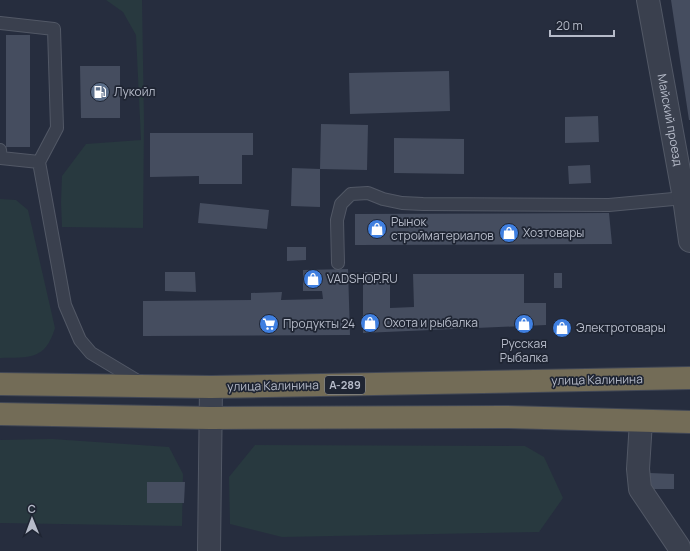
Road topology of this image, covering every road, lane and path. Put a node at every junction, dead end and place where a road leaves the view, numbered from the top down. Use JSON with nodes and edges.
{"nodes":[{"id":1,"x":648,"y":0,"type":"edge"},
{"id":2,"x":0,"y":23,"type":"edge"},
{"id":3,"x":0,"y":150,"type":"edge"},
{"id":4,"x":39,"y":162,"type":"junction"},
{"id":5,"x":684,"y":198,"type":"junction"},
{"id":6,"x":690,"y":241,"type":"edge"},
{"id":7,"x":338,"y":263,"type":"dead end"},
{"id":8,"x":690,"y":378,"type":"edge"},
{"id":9,"x":0,"y":384,"type":"edge"},
{"id":10,"x":147,"y":386,"type":"junction"},
{"id":11,"x":211,"y":387,"type":"junction"},
{"id":12,"x":0,"y":414,"type":"edge"},
{"id":13,"x":210,"y":418,"type":"junction"},
{"id":14,"x":641,"y":422,"type":"junction"},
{"id":15,"x":690,"y":422,"type":"edge"},
{"id":16,"x":209,"y":551,"type":"edge"},
{"id":17,"x":679,"y":551,"type":"edge"}],
"edges":[{"from":1,"to":5,"type":"street","name":"Майский проезд"},
{"from":2,"to":4,"type":"lane"},
{"from":3,"to":4,"type":"lane"},
{"from":4,"to":10,"type":"lane"},
{"from":5,"to":6,"type":"street","name":"Майский проезд"},
{"from":5,"to":7,"type":"lane"},
{"from":8,"to":11,"type":"highway","name":"улица Калинина","number":"А-289"},
{"from":9,"to":10,"type":"highway","name":"улица Калинина","number":"А-289"},
{"from":10,"to":11,"type":"highway","name":"улица Калинина","number":"А-289"},
{"from":11,"to":13,"type":"street"},
{"from":12,"to":13,"type":"highway"},
{"from":13,"to":14,"type":"highway"},
{"from":13,"to":16,"type":"street"},
{"from":14,"to":15,"type":"highway"},
{"from":14,"to":17,"type":"street"}]}
